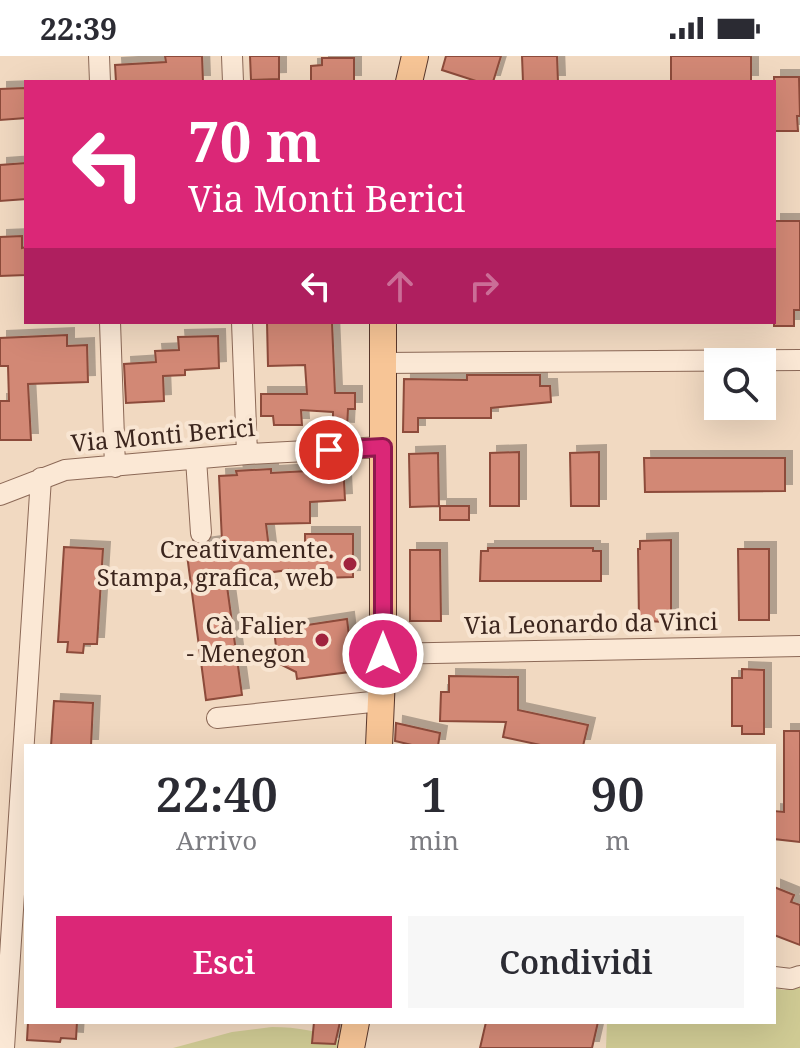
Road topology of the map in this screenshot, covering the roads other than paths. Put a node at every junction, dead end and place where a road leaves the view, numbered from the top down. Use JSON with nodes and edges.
{"nodes":[{"id":1,"x":99,"y":56,"type":"edge"},
{"id":2,"x":232,"y":56,"type":"edge"},
{"id":3,"x":415,"y":56,"type":"edge"},
{"id":4,"x":100,"y":80,"type":"edge"},
{"id":5,"x":233,"y":80,"type":"edge"},
{"id":6,"x":409,"y":80,"type":"edge"},
{"id":7,"x":110,"y":324,"type":"edge"},
{"id":8,"x":242,"y":324,"type":"edge"},
{"id":9,"x":383,"y":324,"type":"edge"},
{"id":10,"x":800,"y":360,"type":"edge"},
{"id":11,"x":383,"y":363,"type":"junction"},
{"id":12,"x":383,"y":447,"type":"junction"},
{"id":13,"x":247,"y":454,"type":"junction"},
{"id":14,"x":196,"y":459,"type":"junction"},
{"id":15,"x":115,"y":467,"type":"junction"},
{"id":16,"x":41,"y":478,"type":"junction"},
{"id":17,"x":0,"y":495,"type":"edge"},
{"id":18,"x":201,"y":533,"type":"dead end"},
{"id":19,"x":800,"y":646,"type":"edge"},
{"id":20,"x":383,"y":654,"type":"junction"},
{"id":21,"x":381,"y":701,"type":"junction"},
{"id":22,"x":217,"y":718,"type":"dead end"},
{"id":23,"x":28,"y":744,"type":"edge"},
{"id":24,"x":379,"y":744,"type":"edge"},
{"id":25,"x":24,"y":817,"type":"edge"},
{"id":26,"x":20,"y":897,"type":"edge"},
{"id":27,"x":800,"y":976,"type":"edge"},
{"id":28,"x":776,"y":977,"type":"edge"},
{"id":29,"x":356,"y":1024,"type":"edge"},
{"id":30,"x":4,"y":1048,"type":"edge"},
{"id":31,"x":351,"y":1048,"type":"edge"}],
"edges":[{"from":1,"to":4,"type":"street"},
{"from":2,"to":5,"type":"street"},
{"from":3,"to":6,"type":"main road"},
{"from":7,"to":15,"type":"street"},
{"from":8,"to":13,"type":"street"},
{"from":9,"to":11,"type":"main road"},
{"from":10,"to":11,"type":"street"},
{"from":11,"to":12,"type":"main road"},
{"from":12,"to":13,"type":"street","name":"Via Monti Berici"},
{"from":12,"to":20,"type":"main road"},
{"from":13,"to":14,"type":"street","name":"Via Monti Berici"},
{"from":14,"to":15,"type":"street","name":"Via Monti Berici"},
{"from":14,"to":18,"type":"street"},
{"from":15,"to":16,"type":"street","name":"Via Monti Berici"},
{"from":16,"to":17,"type":"street","name":"Via Monti Berici"},
{"from":16,"to":23,"type":"street"},
{"from":19,"to":20,"type":"street","name":"Via Leonardo da Vinci"},
{"from":20,"to":21,"type":"main road"},
{"from":21,"to":22,"type":"street"},
{"from":21,"to":24,"type":"main road"},
{"from":25,"to":26,"type":"street"},
{"from":26,"to":30,"type":"street"},
{"from":27,"to":28,"type":"street"},
{"from":29,"to":31,"type":"main road"}]}
